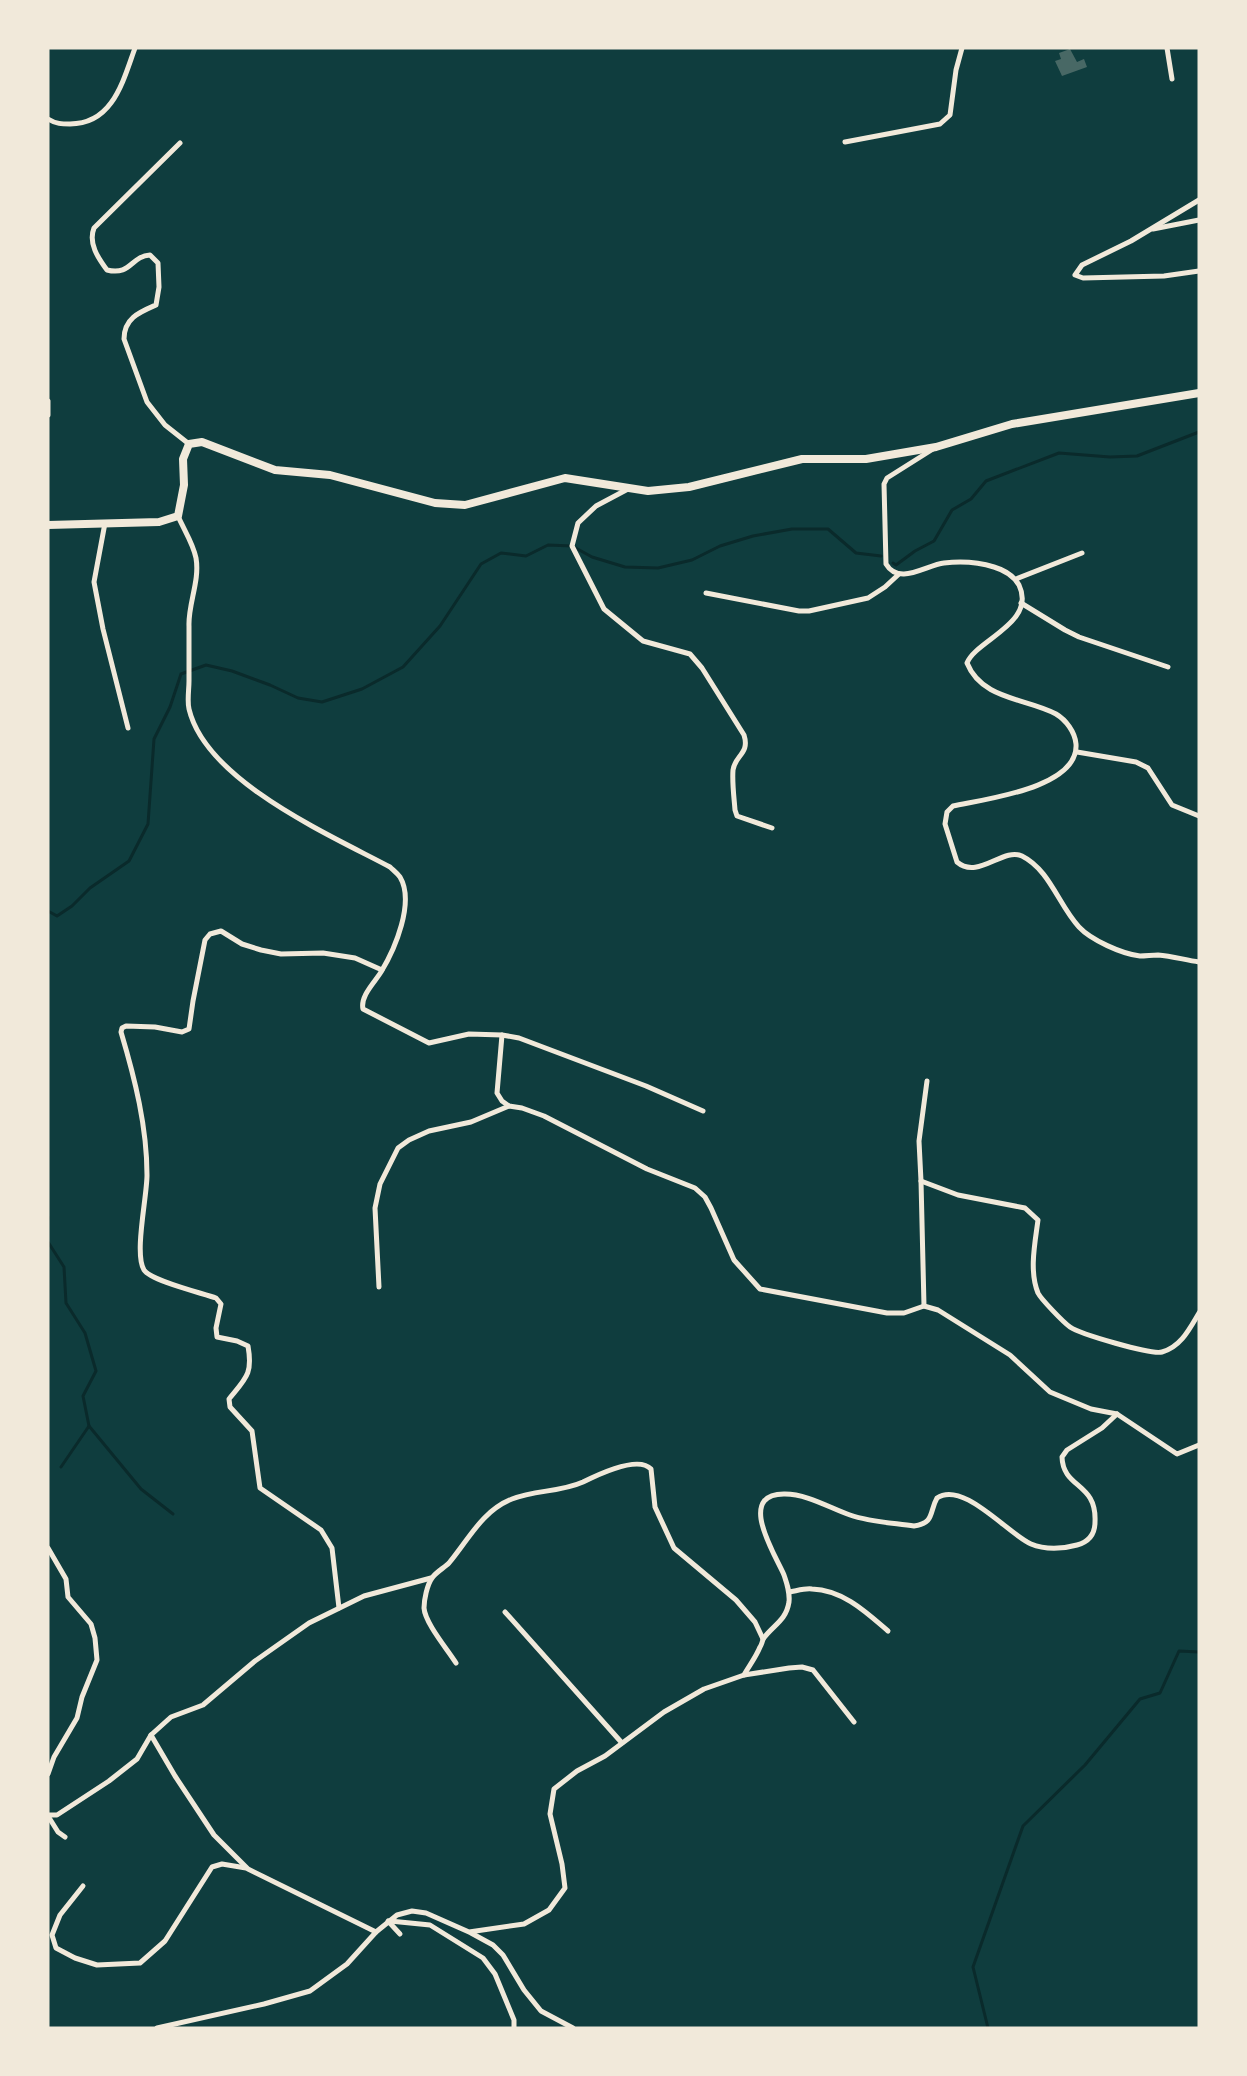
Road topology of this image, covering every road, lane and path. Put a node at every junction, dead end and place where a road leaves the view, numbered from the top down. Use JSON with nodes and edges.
{"nodes":[{"id":1,"x":135,"y":48,"type":"edge"},
{"id":2,"x":962,"y":48,"type":"edge"},
{"id":3,"x":1167,"y":48,"type":"edge"},
{"id":4,"x":1172,"y":79,"type":"dead end"},
{"id":5,"x":48,"y":119,"type":"edge"},
{"id":6,"x":845,"y":142,"type":"dead end"},
{"id":7,"x":180,"y":143,"type":"dead end"},
{"id":8,"x":1199,"y":200,"type":"edge"},
{"id":9,"x":1199,"y":220,"type":"edge"},
{"id":10,"x":1149,"y":230,"type":"junction"},
{"id":11,"x":1199,"y":271,"type":"edge"},
{"id":12,"x":1199,"y":393,"type":"edge"},
{"id":13,"x":48,"y":401,"type":"edge"},
{"id":14,"x":48,"y":415,"type":"edge"},
{"id":15,"x":189,"y":444,"type":"junction"},
{"id":16,"x":936,"y":447,"type":"junction"},
{"id":17,"x":630,"y":488,"type":"junction"},
{"id":18,"x":178,"y":516,"type":"junction"},
{"id":19,"x":105,"y":523,"type":"junction"},
{"id":20,"x":48,"y":525,"type":"edge"},
{"id":21,"x":1082,"y":553,"type":"dead end"},
{"id":22,"x":900,"y":574,"type":"junction"},
{"id":23,"x":1016,"y":579,"type":"junction"},
{"id":24,"x":706,"y":593,"type":"dead end"},
{"id":25,"x":1021,"y":603,"type":"junction"},
{"id":26,"x":1168,"y":667,"type":"dead end"},
{"id":27,"x":128,"y":728,"type":"dead end"},
{"id":28,"x":1077,"y":752,"type":"junction"},
{"id":29,"x":1199,"y":816,"type":"edge"},
{"id":30,"x":772,"y":828,"type":"dead end"},
{"id":31,"x":1199,"y":962,"type":"edge"},
{"id":32,"x":382,"y":970,"type":"junction"},
{"id":33,"x":502,"y":1035,"type":"junction"},
{"id":34,"x":927,"y":1082,"type":"dead end"},
{"id":35,"x":509,"y":1106,"type":"junction"},
{"id":36,"x":703,"y":1111,"type":"dead end"},
{"id":37,"x":921,"y":1181,"type":"junction"},
{"id":38,"x":379,"y":1287,"type":"dead end"},
{"id":39,"x":924,"y":1306,"type":"junction"},
{"id":40,"x":1199,"y":1313,"type":"edge"},
{"id":41,"x":1117,"y":1414,"type":"junction"},
{"id":42,"x":1199,"y":1445,"type":"edge"},
{"id":43,"x":48,"y":1548,"type":"edge"},
{"id":44,"x":431,"y":1578,"type":"junction"},
{"id":45,"x":789,"y":1592,"type":"junction"},
{"id":46,"x":339,"y":1608,"type":"junction"},
{"id":47,"x":505,"y":1612,"type":"dead end"},
{"id":48,"x":888,"y":1631,"type":"dead end"},
{"id":49,"x":763,"y":1639,"type":"junction"},
{"id":50,"x":456,"y":1663,"type":"dead end"},
{"id":51,"x":744,"y":1675,"type":"junction"},
{"id":52,"x":854,"y":1722,"type":"dead end"},
{"id":53,"x":151,"y":1735,"type":"junction"},
{"id":54,"x":622,"y":1743,"type":"junction"},
{"id":55,"x":48,"y":1774,"type":"edge"},
{"id":56,"x":48,"y":1816,"type":"edge"},
{"id":57,"x":65,"y":1837,"type":"dead end"},
{"id":58,"x":248,"y":1869,"type":"junction"},
{"id":59,"x":83,"y":1886,"type":"dead end"},
{"id":60,"x":388,"y":1921,"type":"junction"},
{"id":61,"x":376,"y":1932,"type":"junction"},
{"id":62,"x":469,"y":1932,"type":"junction"},
{"id":63,"x":400,"y":1934,"type":"dead end"},
{"id":64,"x":157,"y":2028,"type":"edge"},
{"id":65,"x":514,"y":2028,"type":"edge"},
{"id":66,"x":573,"y":2028,"type":"edge"}],
"edges":[{"from":1,"to":5,"type":"street"},
{"from":2,"to":6,"type":"street"},
{"from":3,"to":4,"type":"street"},
{"from":7,"to":15,"type":"street"},
{"from":8,"to":10,"type":"street"},
{"from":9,"to":10,"type":"street"},
{"from":10,"to":11,"type":"street"},
{"from":12,"to":16,"type":"main road"},
{"from":13,"to":14,"type":"street"},
{"from":15,"to":17,"type":"main road"},
{"from":15,"to":18,"type":"main road"},
{"from":16,"to":17,"type":"main road"},
{"from":16,"to":22,"type":"street"},
{"from":17,"to":30,"type":"street"},
{"from":18,"to":19,"type":"main road"},
{"from":18,"to":32,"type":"street"},
{"from":19,"to":20,"type":"main road"},
{"from":19,"to":27,"type":"street"},
{"from":21,"to":23,"type":"street"},
{"from":22,"to":23,"type":"street"},
{"from":22,"to":24,"type":"street"},
{"from":23,"to":25,"type":"street"},
{"from":25,"to":26,"type":"street"},
{"from":25,"to":28,"type":"street"},
{"from":28,"to":29,"type":"street"},
{"from":28,"to":31,"type":"street"},
{"from":32,"to":33,"type":"street"},
{"from":32,"to":46,"type":"street"},
{"from":33,"to":35,"type":"street"},
{"from":33,"to":36,"type":"street"},
{"from":34,"to":37,"type":"street"},
{"from":35,"to":38,"type":"street"},
{"from":35,"to":39,"type":"street"},
{"from":37,"to":39,"type":"street"},
{"from":37,"to":40,"type":"street"},
{"from":39,"to":41,"type":"street"},
{"from":41,"to":42,"type":"street"},
{"from":41,"to":45,"type":"street"},
{"from":43,"to":55,"type":"street"},
{"from":44,"to":46,"type":"street"},
{"from":44,"to":49,"type":"street"},
{"from":44,"to":50,"type":"street"},
{"from":45,"to":48,"type":"street"},
{"from":45,"to":49,"type":"street"},
{"from":46,"to":53,"type":"street"},
{"from":47,"to":54,"type":"street"},
{"from":49,"to":51,"type":"street"},
{"from":51,"to":52,"type":"street"},
{"from":51,"to":54,"type":"street"},
{"from":53,"to":56,"type":"street"},
{"from":53,"to":58,"type":"street"},
{"from":54,"to":62,"type":"street"},
{"from":56,"to":57,"type":"street"},
{"from":58,"to":59,"type":"street"},
{"from":58,"to":61,"type":"street"},
{"from":60,"to":61,"type":"street"},
{"from":60,"to":62,"type":"street"},
{"from":60,"to":63,"type":"street"},
{"from":60,"to":65,"type":"street"},
{"from":61,"to":64,"type":"street"},
{"from":62,"to":66,"type":"street"}]}
